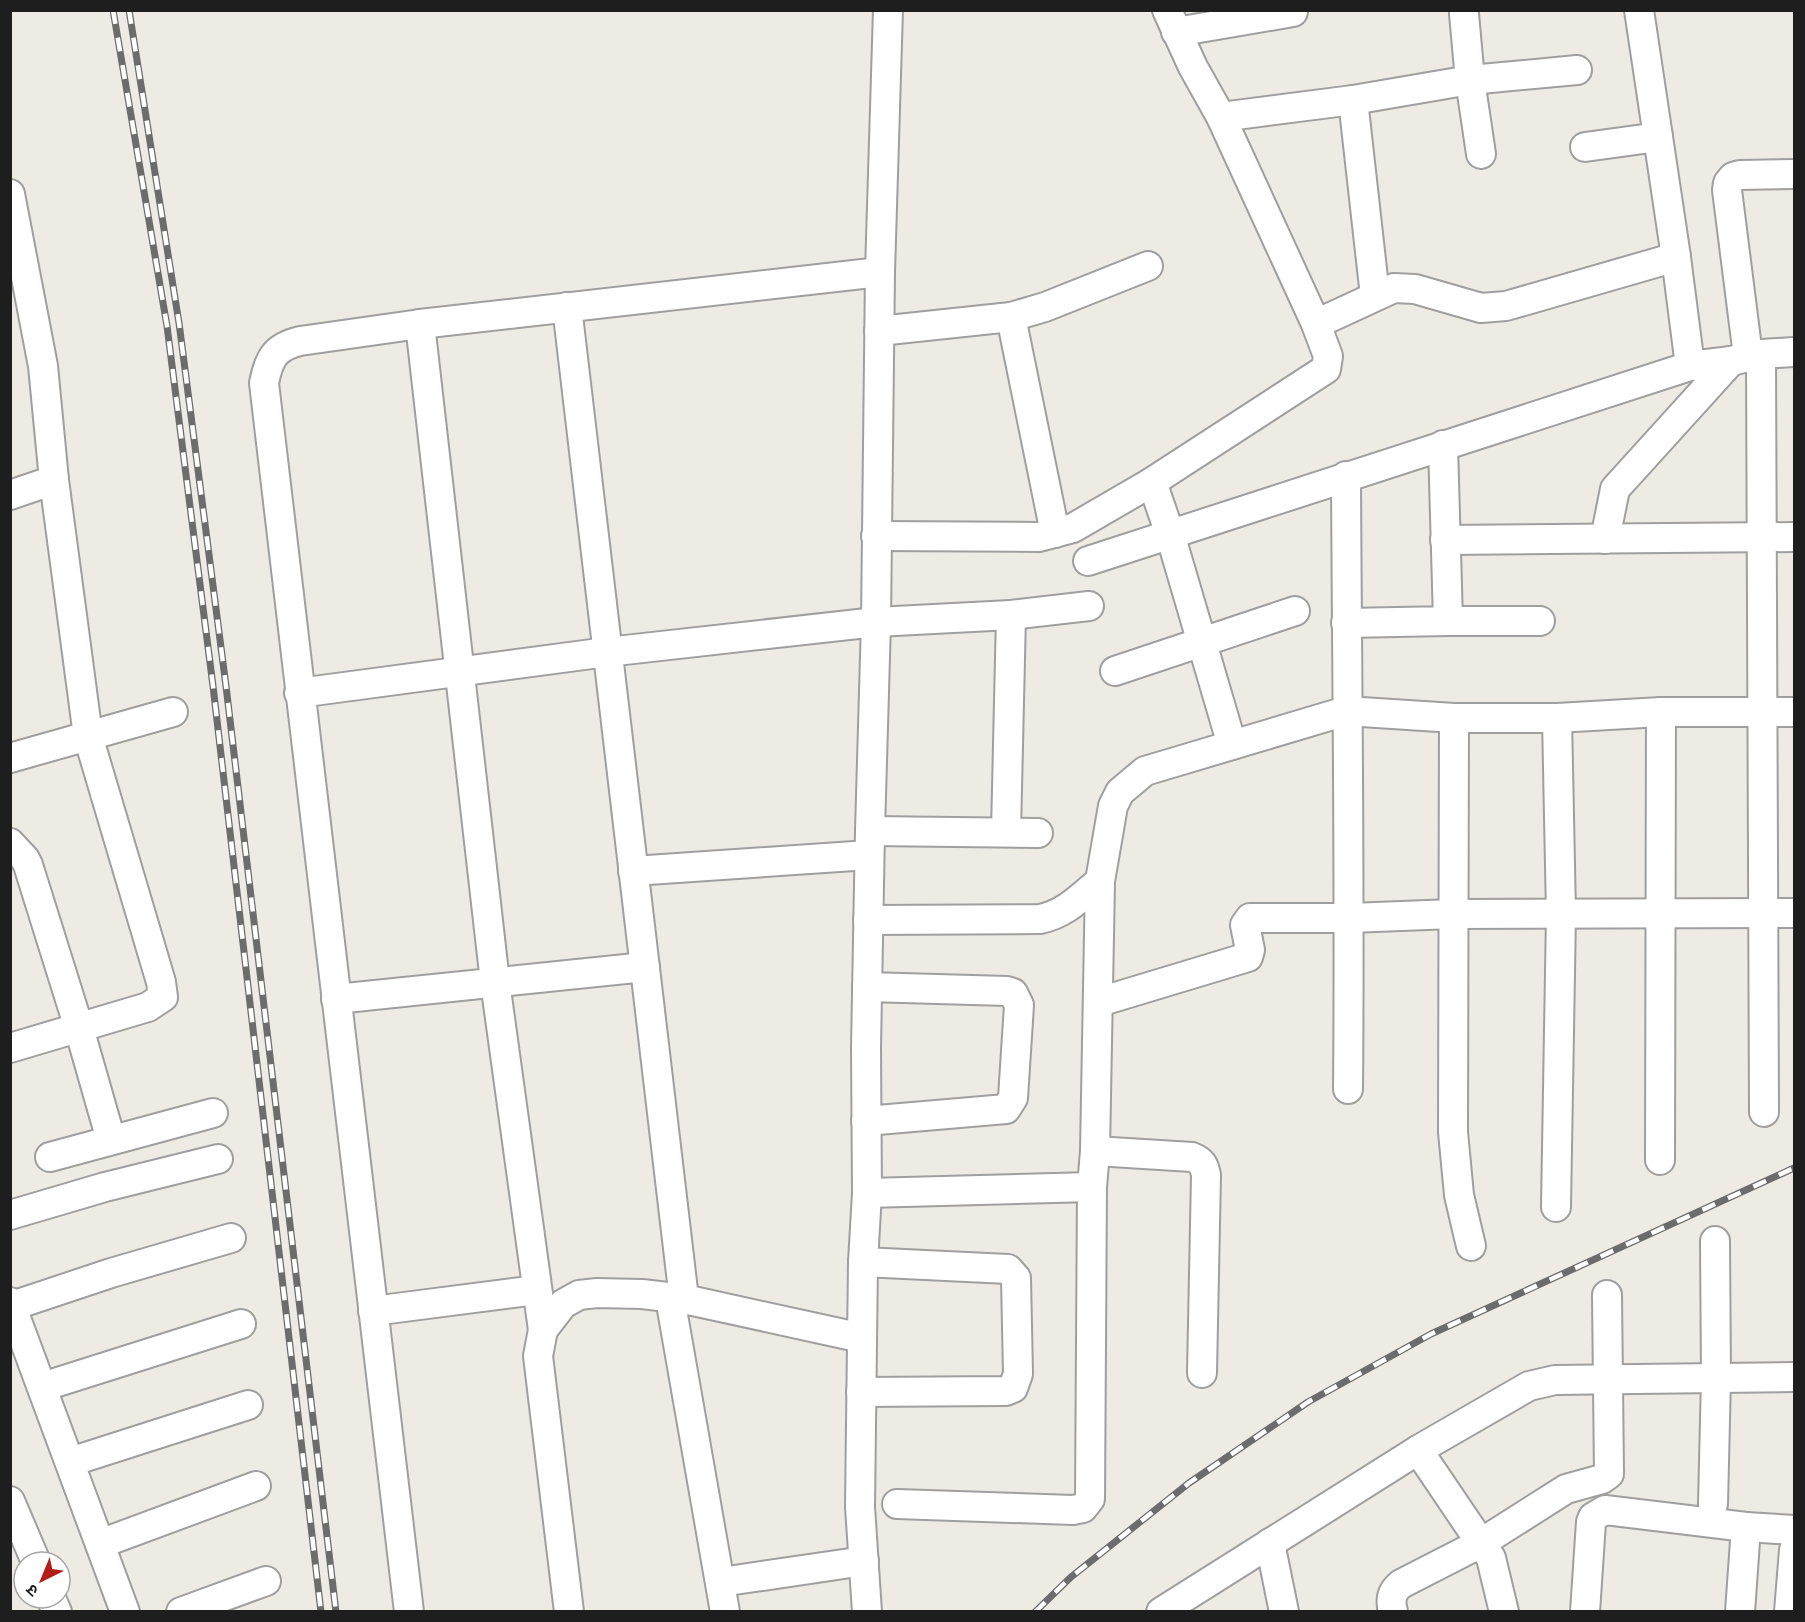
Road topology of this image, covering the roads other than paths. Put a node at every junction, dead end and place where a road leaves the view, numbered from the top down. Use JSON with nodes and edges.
{"nodes":[{"id":1,"x":888,"y":10,"type":"edge"},
{"id":2,"x":1639,"y":10,"type":"edge"},
{"id":3,"x":1293,"y":12,"type":"edge"},
{"id":4,"x":1464,"y":14,"type":"dead end"},
{"id":5,"x":1172,"y":21,"type":"edge"},
{"id":6,"x":1577,"y":70,"type":"dead end"},
{"id":7,"x":1470,"y":80,"type":"junction"},
{"id":8,"x":1353,"y":100,"type":"junction"},
{"id":9,"x":1221,"y":117,"type":"junction"},
{"id":10,"x":1658,"y":137,"type":"junction"},
{"id":11,"x":1585,"y":147,"type":"dead end"},
{"id":12,"x":1481,"y":154,"type":"dead end"},
{"id":13,"x":1794,"y":174,"type":"edge"},
{"id":14,"x":10,"y":194,"type":"edge"},
{"id":15,"x":1676,"y":257,"type":"junction"},
{"id":16,"x":1149,"y":266,"type":"dead end"},
{"id":17,"x":880,"y":272,"type":"junction"},
{"id":18,"x":1375,"y":296,"type":"junction"},
{"id":19,"x":567,"y":307,"type":"junction"},
{"id":20,"x":1011,"y":317,"type":"junction"},
{"id":21,"x":420,"y":324,"type":"junction"},
{"id":22,"x":1316,"y":324,"type":"junction"},
{"id":23,"x":879,"y":332,"type":"junction"},
{"id":24,"x":1794,"y":352,"type":"edge"},
{"id":25,"x":1747,"y":357,"type":"junction"},
{"id":26,"x":1690,"y":366,"type":"junction"},
{"id":27,"x":1443,"y":445,"type":"junction"},
{"id":28,"x":1346,"y":476,"type":"junction"},
{"id":29,"x":54,"y":480,"type":"junction"},
{"id":30,"x":1152,"y":482,"type":"junction"},
{"id":31,"x":10,"y":495,"type":"edge"},
{"id":32,"x":1055,"y":533,"type":"junction"},
{"id":33,"x":1170,"y":534,"type":"junction"},
{"id":34,"x":876,"y":536,"type":"junction"},
{"id":35,"x":1762,"y":537,"type":"junction"},
{"id":36,"x":1794,"y":537,"type":"edge"},
{"id":37,"x":1605,"y":539,"type":"junction"},
{"id":38,"x":1445,"y":540,"type":"junction"},
{"id":39,"x":1088,"y":561,"type":"dead end"},
{"id":40,"x":1089,"y":606,"type":"dead end"},
{"id":41,"x":1294,"y":611,"type":"dead end"},
{"id":42,"x":1011,"y":615,"type":"junction"},
{"id":43,"x":1448,"y":621,"type":"junction"},
{"id":44,"x":1540,"y":621,"type":"dead end"},
{"id":45,"x":876,"y":622,"type":"junction"},
{"id":46,"x":1346,"y":623,"type":"junction"},
{"id":47,"x":1202,"y":643,"type":"junction"},
{"id":48,"x":607,"y":652,"type":"junction"},
{"id":49,"x":1115,"y":671,"type":"dead end"},
{"id":50,"x":460,"y":672,"type":"junction"},
{"id":51,"x":299,"y":693,"type":"junction"},
{"id":52,"x":1347,"y":711,"type":"junction"},
{"id":53,"x":174,"y":712,"type":"dead end"},
{"id":54,"x":1661,"y":712,"type":"junction"},
{"id":55,"x":1762,"y":712,"type":"junction"},
{"id":56,"x":1794,"y":712,"type":"edge"},
{"id":57,"x":1454,"y":718,"type":"junction"},
{"id":58,"x":1557,"y":718,"type":"junction"},
{"id":59,"x":88,"y":736,"type":"junction"},
{"id":60,"x":1232,"y":745,"type":"junction"},
{"id":61,"x":12,"y":752,"type":"edge"},
{"id":62,"x":1006,"y":832,"type":"junction"},
{"id":63,"x":1038,"y":833,"type":"dead end"},
{"id":64,"x":10,"y":843,"type":"edge"},
{"id":65,"x":869,"y":843,"type":"junction"},
{"id":66,"x":633,"y":871,"type":"junction"},
{"id":67,"x":1100,"y":881,"type":"junction"},
{"id":68,"x":1763,"y":913,"type":"junction"},
{"id":69,"x":1794,"y":913,"type":"edge"},
{"id":70,"x":1453,"y":914,"type":"junction"},
{"id":71,"x":1561,"y":914,"type":"junction"},
{"id":72,"x":1660,"y":914,"type":"junction"},
{"id":73,"x":1350,"y":918,"type":"junction"},
{"id":74,"x":868,"y":920,"type":"junction"},
{"id":75,"x":645,"y":967,"type":"junction"},
{"id":76,"x":495,"y":982,"type":"junction"},
{"id":77,"x":867,"y":987,"type":"junction"},
{"id":78,"x":336,"y":999,"type":"junction"},
{"id":79,"x":1099,"y":1002,"type":"junction"},
{"id":80,"x":79,"y":1028,"type":"junction"},
{"id":81,"x":10,"y":1048,"type":"edge"},
{"id":82,"x":1348,"y":1089,"type":"dead end"},
{"id":83,"x":1764,"y":1112,"type":"dead end"},
{"id":84,"x":213,"y":1113,"type":"dead end"},
{"id":85,"x":866,"y":1121,"type":"junction"},
{"id":86,"x":111,"y":1140,"type":"junction"},
{"id":87,"x":1095,"y":1151,"type":"junction"},
{"id":88,"x":50,"y":1157,"type":"dead end"},
{"id":89,"x":218,"y":1160,"type":"dead end"},
{"id":90,"x":1660,"y":1160,"type":"dead end"},
{"id":91,"x":1092,"y":1187,"type":"junction"},
{"id":92,"x":867,"y":1193,"type":"junction"},
{"id":93,"x":1556,"y":1207,"type":"dead end"},
{"id":94,"x":10,"y":1215,"type":"edge"},
{"id":95,"x":231,"y":1238,"type":"dead end"},
{"id":96,"x":1714,"y":1241,"type":"dead end"},
{"id":97,"x":1471,"y":1246,"type":"dead end"},
{"id":98,"x":863,"y":1262,"type":"junction"},
{"id":99,"x":537,"y":1290,"type":"junction"},
{"id":100,"x":1608,"y":1295,"type":"dead end"},
{"id":101,"x":677,"y":1298,"type":"junction"},
{"id":102,"x":11,"y":1304,"type":"edge"},
{"id":103,"x":373,"y":1311,"type":"junction"},
{"id":104,"x":241,"y":1324,"type":"dead end"},
{"id":105,"x":543,"y":1330,"type":"junction"},
{"id":106,"x":862,"y":1338,"type":"junction"},
{"id":107,"x":1202,"y":1373,"type":"dead end"},
{"id":108,"x":1794,"y":1377,"type":"edge"},
{"id":109,"x":1716,"y":1378,"type":"junction"},
{"id":110,"x":1609,"y":1379,"type":"junction"},
{"id":111,"x":42,"y":1387,"type":"junction"},
{"id":112,"x":861,"y":1392,"type":"junction"},
{"id":113,"x":248,"y":1404,"type":"dead end"},
{"id":114,"x":1418,"y":1450,"type":"junction"},
{"id":115,"x":70,"y":1462,"type":"junction"},
{"id":116,"x":256,"y":1486,"type":"dead end"},
{"id":117,"x":10,"y":1501,"type":"edge"},
{"id":118,"x":897,"y":1504,"type":"dead end"},
{"id":119,"x":1713,"y":1504,"type":"dead end"},
{"id":120,"x":1746,"y":1527,"type":"junction"},
{"id":121,"x":1794,"y":1530,"type":"edge"},
{"id":122,"x":1270,"y":1543,"type":"junction"},
{"id":123,"x":100,"y":1544,"type":"junction"},
{"id":124,"x":1481,"y":1544,"type":"junction"},
{"id":125,"x":31,"y":1550,"type":"edge"},
{"id":126,"x":1794,"y":1550,"type":"edge"},
{"id":127,"x":864,"y":1561,"type":"junction"},
{"id":128,"x":266,"y":1581,"type":"dead end"},
{"id":129,"x":721,"y":1582,"type":"junction"},
{"id":130,"x":125,"y":1611,"type":"edge"},
{"id":131,"x":181,"y":1611,"type":"edge"},
{"id":132,"x":409,"y":1611,"type":"edge"},
{"id":133,"x":568,"y":1611,"type":"edge"},
{"id":134,"x":725,"y":1611,"type":"edge"},
{"id":135,"x":867,"y":1611,"type":"edge"},
{"id":136,"x":1162,"y":1611,"type":"edge"},
{"id":137,"x":1284,"y":1611,"type":"edge"},
{"id":138,"x":1393,"y":1611,"type":"edge"},
{"id":139,"x":1504,"y":1611,"type":"edge"},
{"id":140,"x":1585,"y":1611,"type":"edge"},
{"id":141,"x":1740,"y":1611,"type":"edge"},
{"id":142,"x":1789,"y":1611,"type":"edge"}],
"edges":[{"from":1,"to":17,"type":"street"},
{"from":2,"to":10,"type":"street"},
{"from":3,"to":5,"type":"street"},
{"from":4,"to":7,"type":"street"},
{"from":5,"to":9,"type":"street"},
{"from":6,"to":7,"type":"street"},
{"from":7,"to":8,"type":"street"},
{"from":7,"to":12,"type":"street"},
{"from":8,"to":9,"type":"street"},
{"from":8,"to":18,"type":"street"},
{"from":9,"to":22,"type":"street"},
{"from":10,"to":11,"type":"street"},
{"from":10,"to":15,"type":"street"},
{"from":13,"to":25,"type":"street"},
{"from":14,"to":29,"type":"street"},
{"from":15,"to":18,"type":"street"},
{"from":15,"to":26,"type":"street"},
{"from":16,"to":20,"type":"street"},
{"from":17,"to":19,"type":"street"},
{"from":17,"to":23,"type":"street"},
{"from":18,"to":22,"type":"street"},
{"from":19,"to":21,"type":"street"},
{"from":19,"to":48,"type":"street"},
{"from":20,"to":23,"type":"street"},
{"from":20,"to":32,"type":"street"},
{"from":21,"to":50,"type":"street"},
{"from":21,"to":51,"type":"street"},
{"from":22,"to":30,"type":"street"},
{"from":23,"to":34,"type":"street"},
{"from":24,"to":25,"type":"street"},
{"from":25,"to":26,"type":"street"},
{"from":25,"to":35,"type":"street"},
{"from":25,"to":37,"type":"street"},
{"from":26,"to":27,"type":"street"},
{"from":27,"to":28,"type":"street"},
{"from":27,"to":38,"type":"street"},
{"from":28,"to":33,"type":"street"},
{"from":28,"to":46,"type":"street"},
{"from":29,"to":31,"type":"street"},
{"from":29,"to":59,"type":"street"},
{"from":30,"to":32,"type":"street"},
{"from":30,"to":33,"type":"street"},
{"from":32,"to":34,"type":"street"},
{"from":33,"to":39,"type":"street"},
{"from":33,"to":47,"type":"street"},
{"from":34,"to":45,"type":"street"},
{"from":35,"to":36,"type":"street"},
{"from":35,"to":37,"type":"street"},
{"from":35,"to":55,"type":"street"},
{"from":37,"to":38,"type":"street"},
{"from":38,"to":43,"type":"street"},
{"from":40,"to":42,"type":"street"},
{"from":41,"to":47,"type":"street"},
{"from":42,"to":45,"type":"street"},
{"from":42,"to":62,"type":"street"},
{"from":43,"to":44,"type":"street"},
{"from":43,"to":46,"type":"street"},
{"from":45,"to":48,"type":"street"},
{"from":45,"to":65,"type":"street"},
{"from":46,"to":52,"type":"street"},
{"from":47,"to":49,"type":"street"},
{"from":47,"to":60,"type":"street"},
{"from":48,"to":50,"type":"street"},
{"from":48,"to":66,"type":"street"},
{"from":50,"to":51,"type":"street"},
{"from":50,"to":76,"type":"street"},
{"from":51,"to":78,"type":"street"},
{"from":52,"to":57,"type":"street"},
{"from":52,"to":60,"type":"street"},
{"from":52,"to":73,"type":"street"},
{"from":53,"to":59,"type":"street"},
{"from":54,"to":55,"type":"street"},
{"from":54,"to":58,"type":"street"},
{"from":54,"to":72,"type":"street"},
{"from":55,"to":56,"type":"street"},
{"from":55,"to":68,"type":"street"},
{"from":57,"to":58,"type":"street"},
{"from":57,"to":70,"type":"street"},
{"from":58,"to":71,"type":"street"},
{"from":59,"to":61,"type":"street"},
{"from":59,"to":80,"type":"street"},
{"from":60,"to":67,"type":"street"},
{"from":62,"to":63,"type":"street"},
{"from":62,"to":65,"type":"street"},
{"from":64,"to":80,"type":"street"},
{"from":65,"to":66,"type":"street"},
{"from":65,"to":74,"type":"street"},
{"from":66,"to":75,"type":"street"},
{"from":67,"to":74,"type":"street"},
{"from":67,"to":79,"type":"street"},
{"from":68,"to":69,"type":"street"},
{"from":68,"to":72,"type":"street"},
{"from":68,"to":83,"type":"street"},
{"from":70,"to":71,"type":"street"},
{"from":70,"to":73,"type":"street"},
{"from":70,"to":97,"type":"street"},
{"from":71,"to":72,"type":"street"},
{"from":71,"to":93,"type":"street"},
{"from":72,"to":90,"type":"street"},
{"from":73,"to":79,"type":"street"},
{"from":73,"to":82,"type":"street"},
{"from":74,"to":77,"type":"street"},
{"from":75,"to":76,"type":"street"},
{"from":75,"to":101,"type":"street"},
{"from":76,"to":78,"type":"street"},
{"from":76,"to":99,"type":"street"},
{"from":77,"to":85,"type":"street"},
{"from":77,"to":85,"type":"street"},
{"from":78,"to":103,"type":"street"},
{"from":79,"to":87,"type":"street"},
{"from":80,"to":81,"type":"street"},
{"from":80,"to":86,"type":"street"},
{"from":84,"to":86,"type":"street"},
{"from":85,"to":92,"type":"street"},
{"from":86,"to":88,"type":"street"},
{"from":87,"to":91,"type":"street"},
{"from":87,"to":107,"type":"street"},
{"from":89,"to":94,"type":"street"},
{"from":91,"to":92,"type":"street"},
{"from":91,"to":118,"type":"street"},
{"from":92,"to":98,"type":"street"},
{"from":95,"to":102,"type":"street"},
{"from":96,"to":109,"type":"street"},
{"from":98,"to":106,"type":"street"},
{"from":98,"to":112,"type":"street"},
{"from":99,"to":103,"type":"street"},
{"from":99,"to":105,"type":"street"},
{"from":100,"to":110,"type":"street"},
{"from":101,"to":105,"type":"street"},
{"from":101,"to":106,"type":"street"},
{"from":101,"to":129,"type":"street"},
{"from":102,"to":111,"type":"street"},
{"from":103,"to":132,"type":"street"},
{"from":104,"to":111,"type":"street"},
{"from":105,"to":133,"type":"street"},
{"from":106,"to":112,"type":"street"},
{"from":108,"to":109,"type":"street"},
{"from":109,"to":110,"type":"street"},
{"from":109,"to":119,"type":"street"},
{"from":110,"to":114,"type":"street"},
{"from":110,"to":124,"type":"street"},
{"from":111,"to":115,"type":"street"},
{"from":112,"to":127,"type":"street"},
{"from":113,"to":115,"type":"street"},
{"from":114,"to":122,"type":"street"},
{"from":114,"to":124,"type":"street"},
{"from":115,"to":123,"type":"street"},
{"from":116,"to":123,"type":"street"},
{"from":117,"to":125,"type":"street"},
{"from":120,"to":121,"type":"street"},
{"from":120,"to":140,"type":"street"},
{"from":120,"to":141,"type":"street"},
{"from":122,"to":136,"type":"street"},
{"from":122,"to":137,"type":"street"},
{"from":123,"to":130,"type":"street"},
{"from":124,"to":138,"type":"street"},
{"from":124,"to":139,"type":"street"},
{"from":126,"to":142,"type":"street"},
{"from":127,"to":129,"type":"street"},
{"from":127,"to":135,"type":"street"},
{"from":128,"to":131,"type":"street"},
{"from":129,"to":134,"type":"street"}]}
